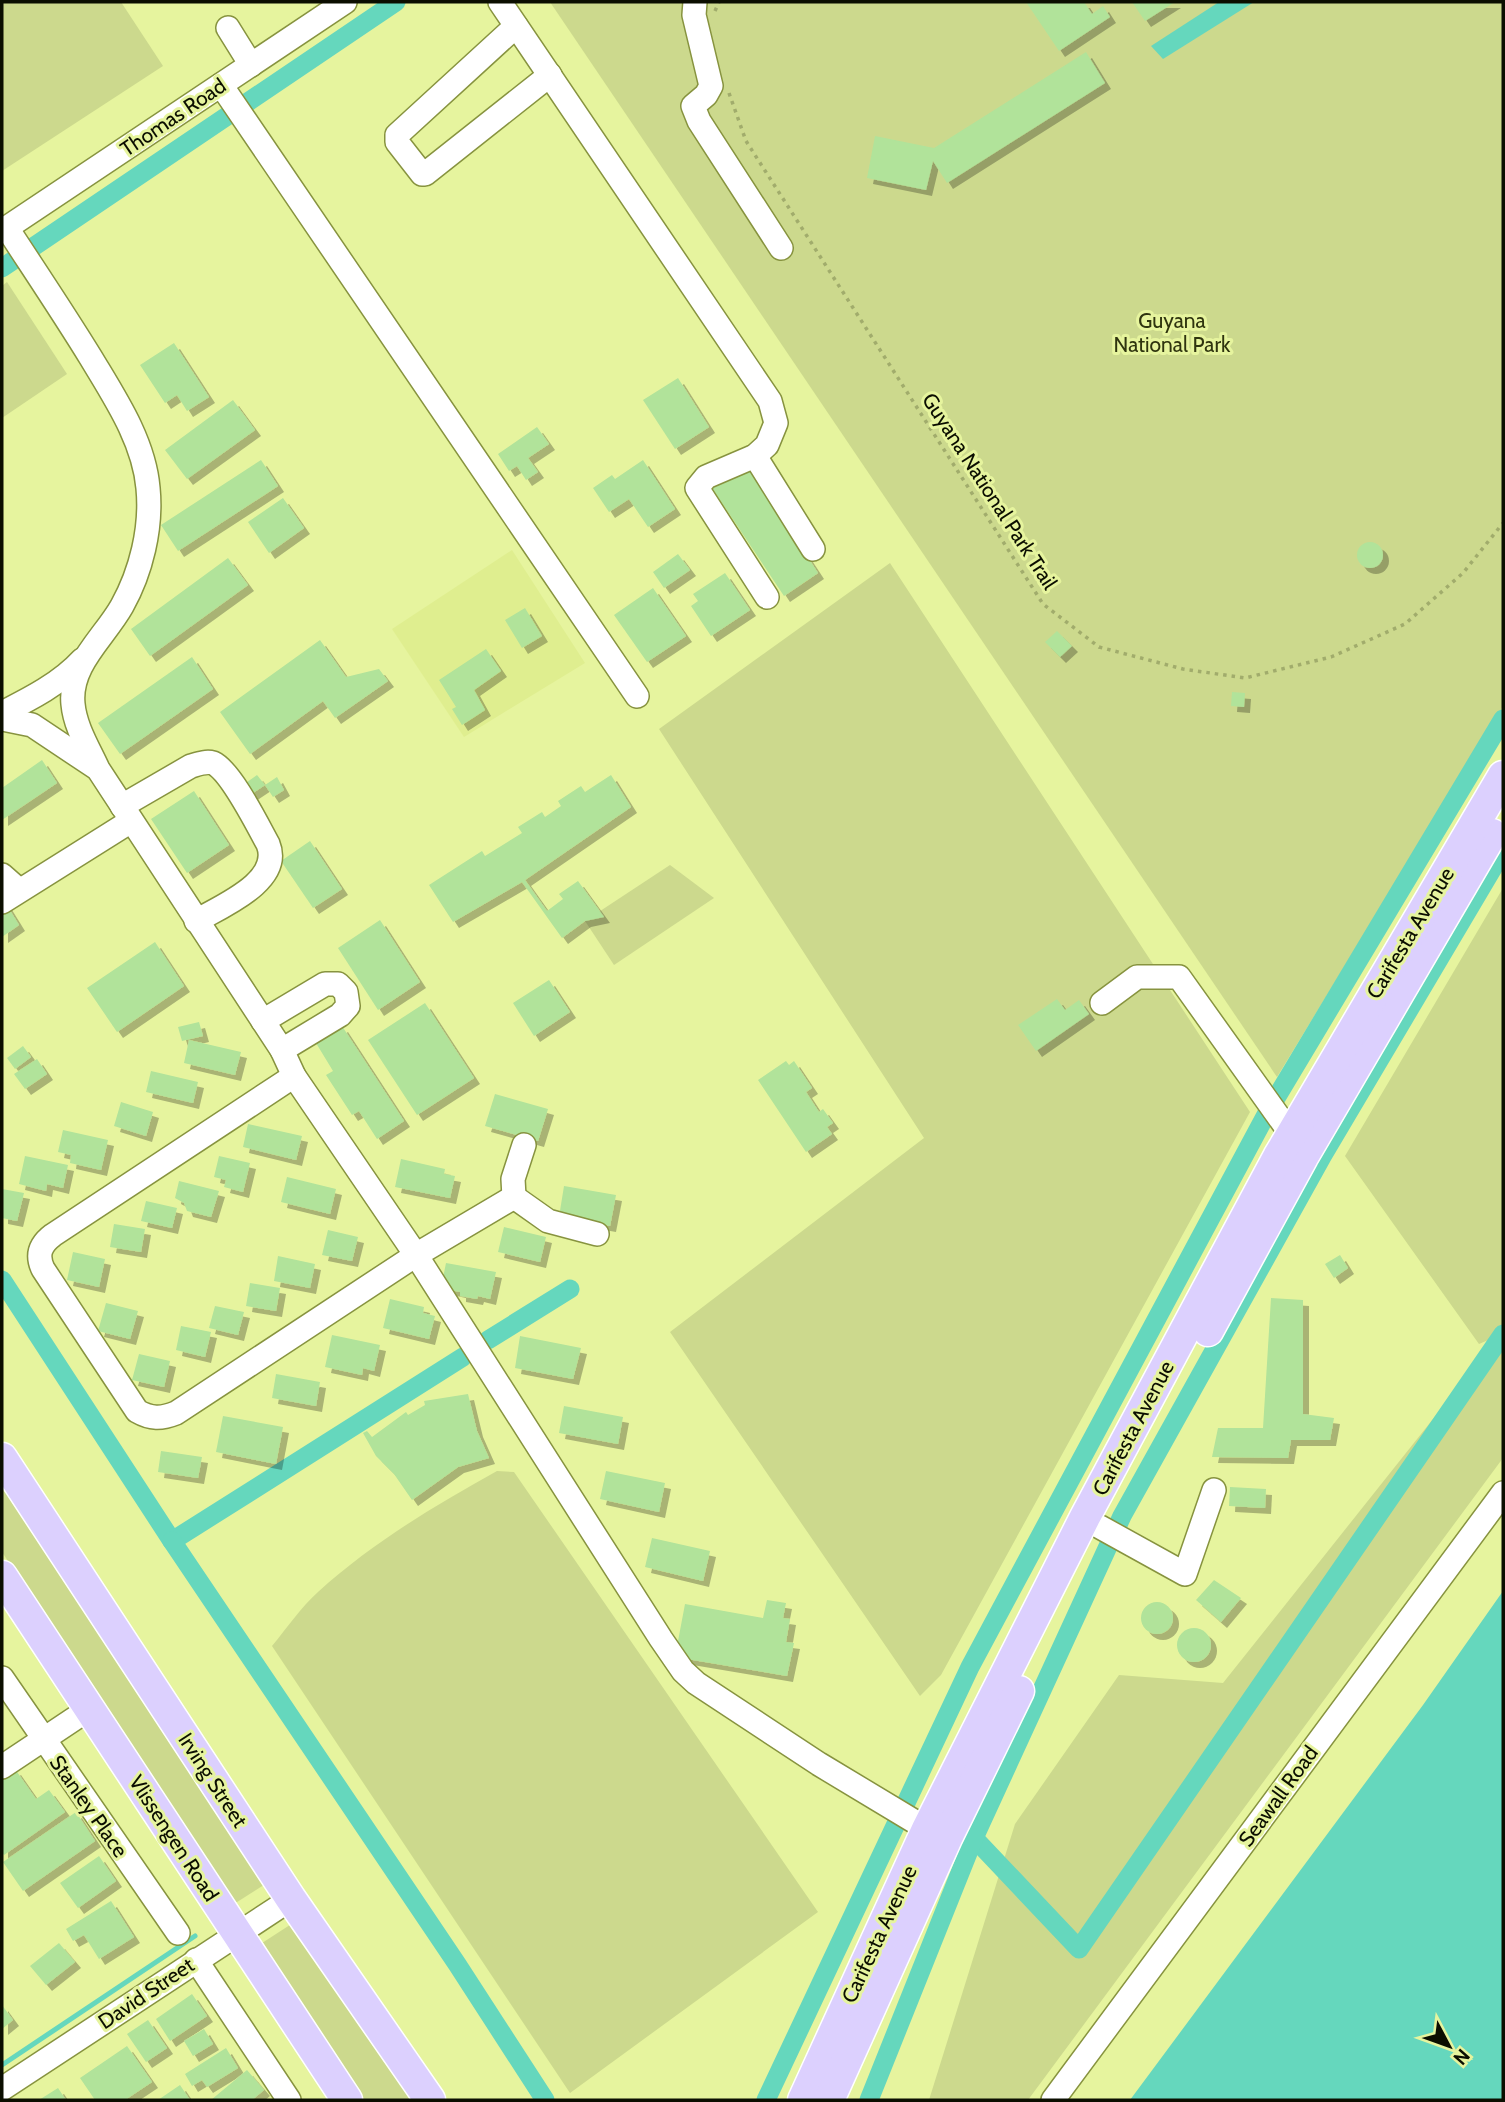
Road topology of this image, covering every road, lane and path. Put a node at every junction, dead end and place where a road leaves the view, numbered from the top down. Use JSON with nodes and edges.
{"nodes":[{"id":1,"x":345,"y":2,"type":"edge"},
{"id":2,"x":500,"y":2,"type":"edge"},
{"id":3,"x":709,"y":5,"type":"edge"},
{"id":4,"x":516,"y":26,"type":"junction"},
{"id":5,"x":228,"y":28,"type":"dead end"},
{"id":6,"x":251,"y":65,"type":"junction"},
{"id":7,"x":550,"y":75,"type":"junction"},
{"id":8,"x":726,"y":85,"type":"dead end"},
{"id":9,"x":226,"y":91,"type":"junction"},
{"id":10,"x":8,"y":234,"type":"edge"},
{"id":11,"x":781,"y":248,"type":"dead end"},
{"id":12,"x":755,"y":456,"type":"junction"},
{"id":13,"x":1503,"y":523,"type":"edge"},
{"id":14,"x":813,"y":549,"type":"dead end"},
{"id":15,"x":767,"y":597,"type":"dead end"},
{"id":16,"x":91,"y":650,"type":"junction"},
{"id":17,"x":637,"y":696,"type":"dead end"},
{"id":18,"x":2,"y":713,"type":"edge"},
{"id":19,"x":2,"y":719,"type":"edge"},
{"id":20,"x":98,"y":769,"type":"junction"},
{"id":21,"x":1503,"y":776,"type":"edge"},
{"id":22,"x":126,"y":813,"type":"junction"},
{"id":23,"x":1503,"y":815,"type":"edge"},
{"id":24,"x":8,"y":889,"type":"edge"},
{"id":25,"x":196,"y":921,"type":"junction"},
{"id":26,"x":1102,"y":1003,"type":"dead end"},
{"id":27,"x":263,"y":1021,"type":"junction"},
{"id":28,"x":282,"y":1050,"type":"junction"},
{"id":29,"x":294,"y":1076,"type":"junction"},
{"id":30,"x":1291,"y":1137,"type":"junction"},
{"id":31,"x":524,"y":1145,"type":"dead end"},
{"id":32,"x":514,"y":1197,"type":"junction"},
{"id":33,"x":597,"y":1234,"type":"dead end"},
{"id":34,"x":416,"y":1255,"type":"junction"},
{"id":35,"x":2,"y":1458,"type":"edge"},
{"id":36,"x":1214,"y":1490,"type":"dead end"},
{"id":37,"x":1503,"y":1493,"type":"edge"},
{"id":38,"x":1100,"y":1527,"type":"junction"},
{"id":39,"x":2,"y":1576,"type":"edge"},
{"id":40,"x":2,"y":1678,"type":"edge"},
{"id":41,"x":89,"y":1709,"type":"junction"},
{"id":42,"x":43,"y":1739,"type":"junction"},
{"id":43,"x":2,"y":1766,"type":"edge"},
{"id":44,"x":919,"y":1823,"type":"junction"},
{"id":45,"x":291,"y":1899,"type":"junction"},
{"id":46,"x":178,"y":1933,"type":"dead end"},
{"id":47,"x":234,"y":1935,"type":"junction"},
{"id":48,"x":199,"y":1959,"type":"junction"},
{"id":49,"x":2,"y":2089,"type":"edge"},
{"id":50,"x":289,"y":2100,"type":"edge"},
{"id":51,"x":347,"y":2100,"type":"edge"},
{"id":52,"x":430,"y":2100,"type":"edge"},
{"id":53,"x":803,"y":2100,"type":"edge"},
{"id":54,"x":829,"y":2100,"type":"edge"},
{"id":55,"x":1053,"y":2100,"type":"edge"}],
"edges":[{"from":1,"to":6,"type":"street","name":"Thomas Road"},
{"from":2,"to":4,"type":"street"},
{"from":3,"to":11,"type":"street"},
{"from":4,"to":7,"type":"street"},
{"from":4,"to":7,"type":"street"},
{"from":5,"to":6,"type":"street"},
{"from":6,"to":9,"type":"street","name":"Thomas Road"},
{"from":7,"to":12,"type":"street"},
{"from":8,"to":13,"type":"path","name":"Guyana National Park Trail"},
{"from":9,"to":10,"type":"street","name":"Thomas Road"},
{"from":9,"to":17,"type":"street"},
{"from":10,"to":16,"type":"street"},
{"from":12,"to":14,"type":"street"},
{"from":12,"to":15,"type":"street"},
{"from":16,"to":18,"type":"street"},
{"from":16,"to":20,"type":"street"},
{"from":19,"to":20,"type":"street"},
{"from":20,"to":22,"type":"street"},
{"from":21,"to":30,"type":"main road","name":"Carifesta Avenue"},
{"from":22,"to":24,"type":"street"},
{"from":22,"to":25,"type":"street"},
{"from":22,"to":25,"type":"street"},
{"from":23,"to":30,"type":"main road","name":"Carifesta Avenue"},
{"from":25,"to":27,"type":"street"},
{"from":26,"to":30,"type":"street"},
{"from":27,"to":28,"type":"street"},
{"from":27,"to":28,"type":"street"},
{"from":28,"to":29,"type":"street"},
{"from":29,"to":34,"type":"street"},
{"from":29,"to":34,"type":"street"},
{"from":30,"to":38,"type":"main road","name":"Carifesta Avenue"},
{"from":30,"to":44,"type":"main road","name":"Carifesta Avenue"},
{"from":31,"to":32,"type":"street"},
{"from":32,"to":33,"type":"street"},
{"from":32,"to":34,"type":"street"},
{"from":34,"to":44,"type":"street"},
{"from":35,"to":45,"type":"main road","name":"Irving Street"},
{"from":36,"to":38,"type":"street"},
{"from":37,"to":55,"type":"street","name":"Seawall Road"},
{"from":38,"to":44,"type":"main road","name":"Carifesta Avenue"},
{"from":39,"to":41,"type":"main road","name":"Vlissengen Road"},
{"from":40,"to":42,"type":"street","name":"Stanley Place"},
{"from":41,"to":42,"type":"street"},
{"from":41,"to":47,"type":"main road","name":"Vlissengen Road"},
{"from":42,"to":43,"type":"street"},
{"from":42,"to":46,"type":"street","name":"Stanley Place"},
{"from":44,"to":53,"type":"main road","name":"Carifesta Avenue"},
{"from":44,"to":54,"type":"main road","name":"Carifesta Avenue"},
{"from":45,"to":47,"type":"street","name":"David Street"},
{"from":45,"to":52,"type":"main road","name":"Irving Street"},
{"from":47,"to":48,"type":"street","name":"David Street"},
{"from":47,"to":51,"type":"main road","name":"Vlissengen Road"},
{"from":48,"to":49,"type":"street","name":"David Street"},
{"from":48,"to":50,"type":"street"}]}
